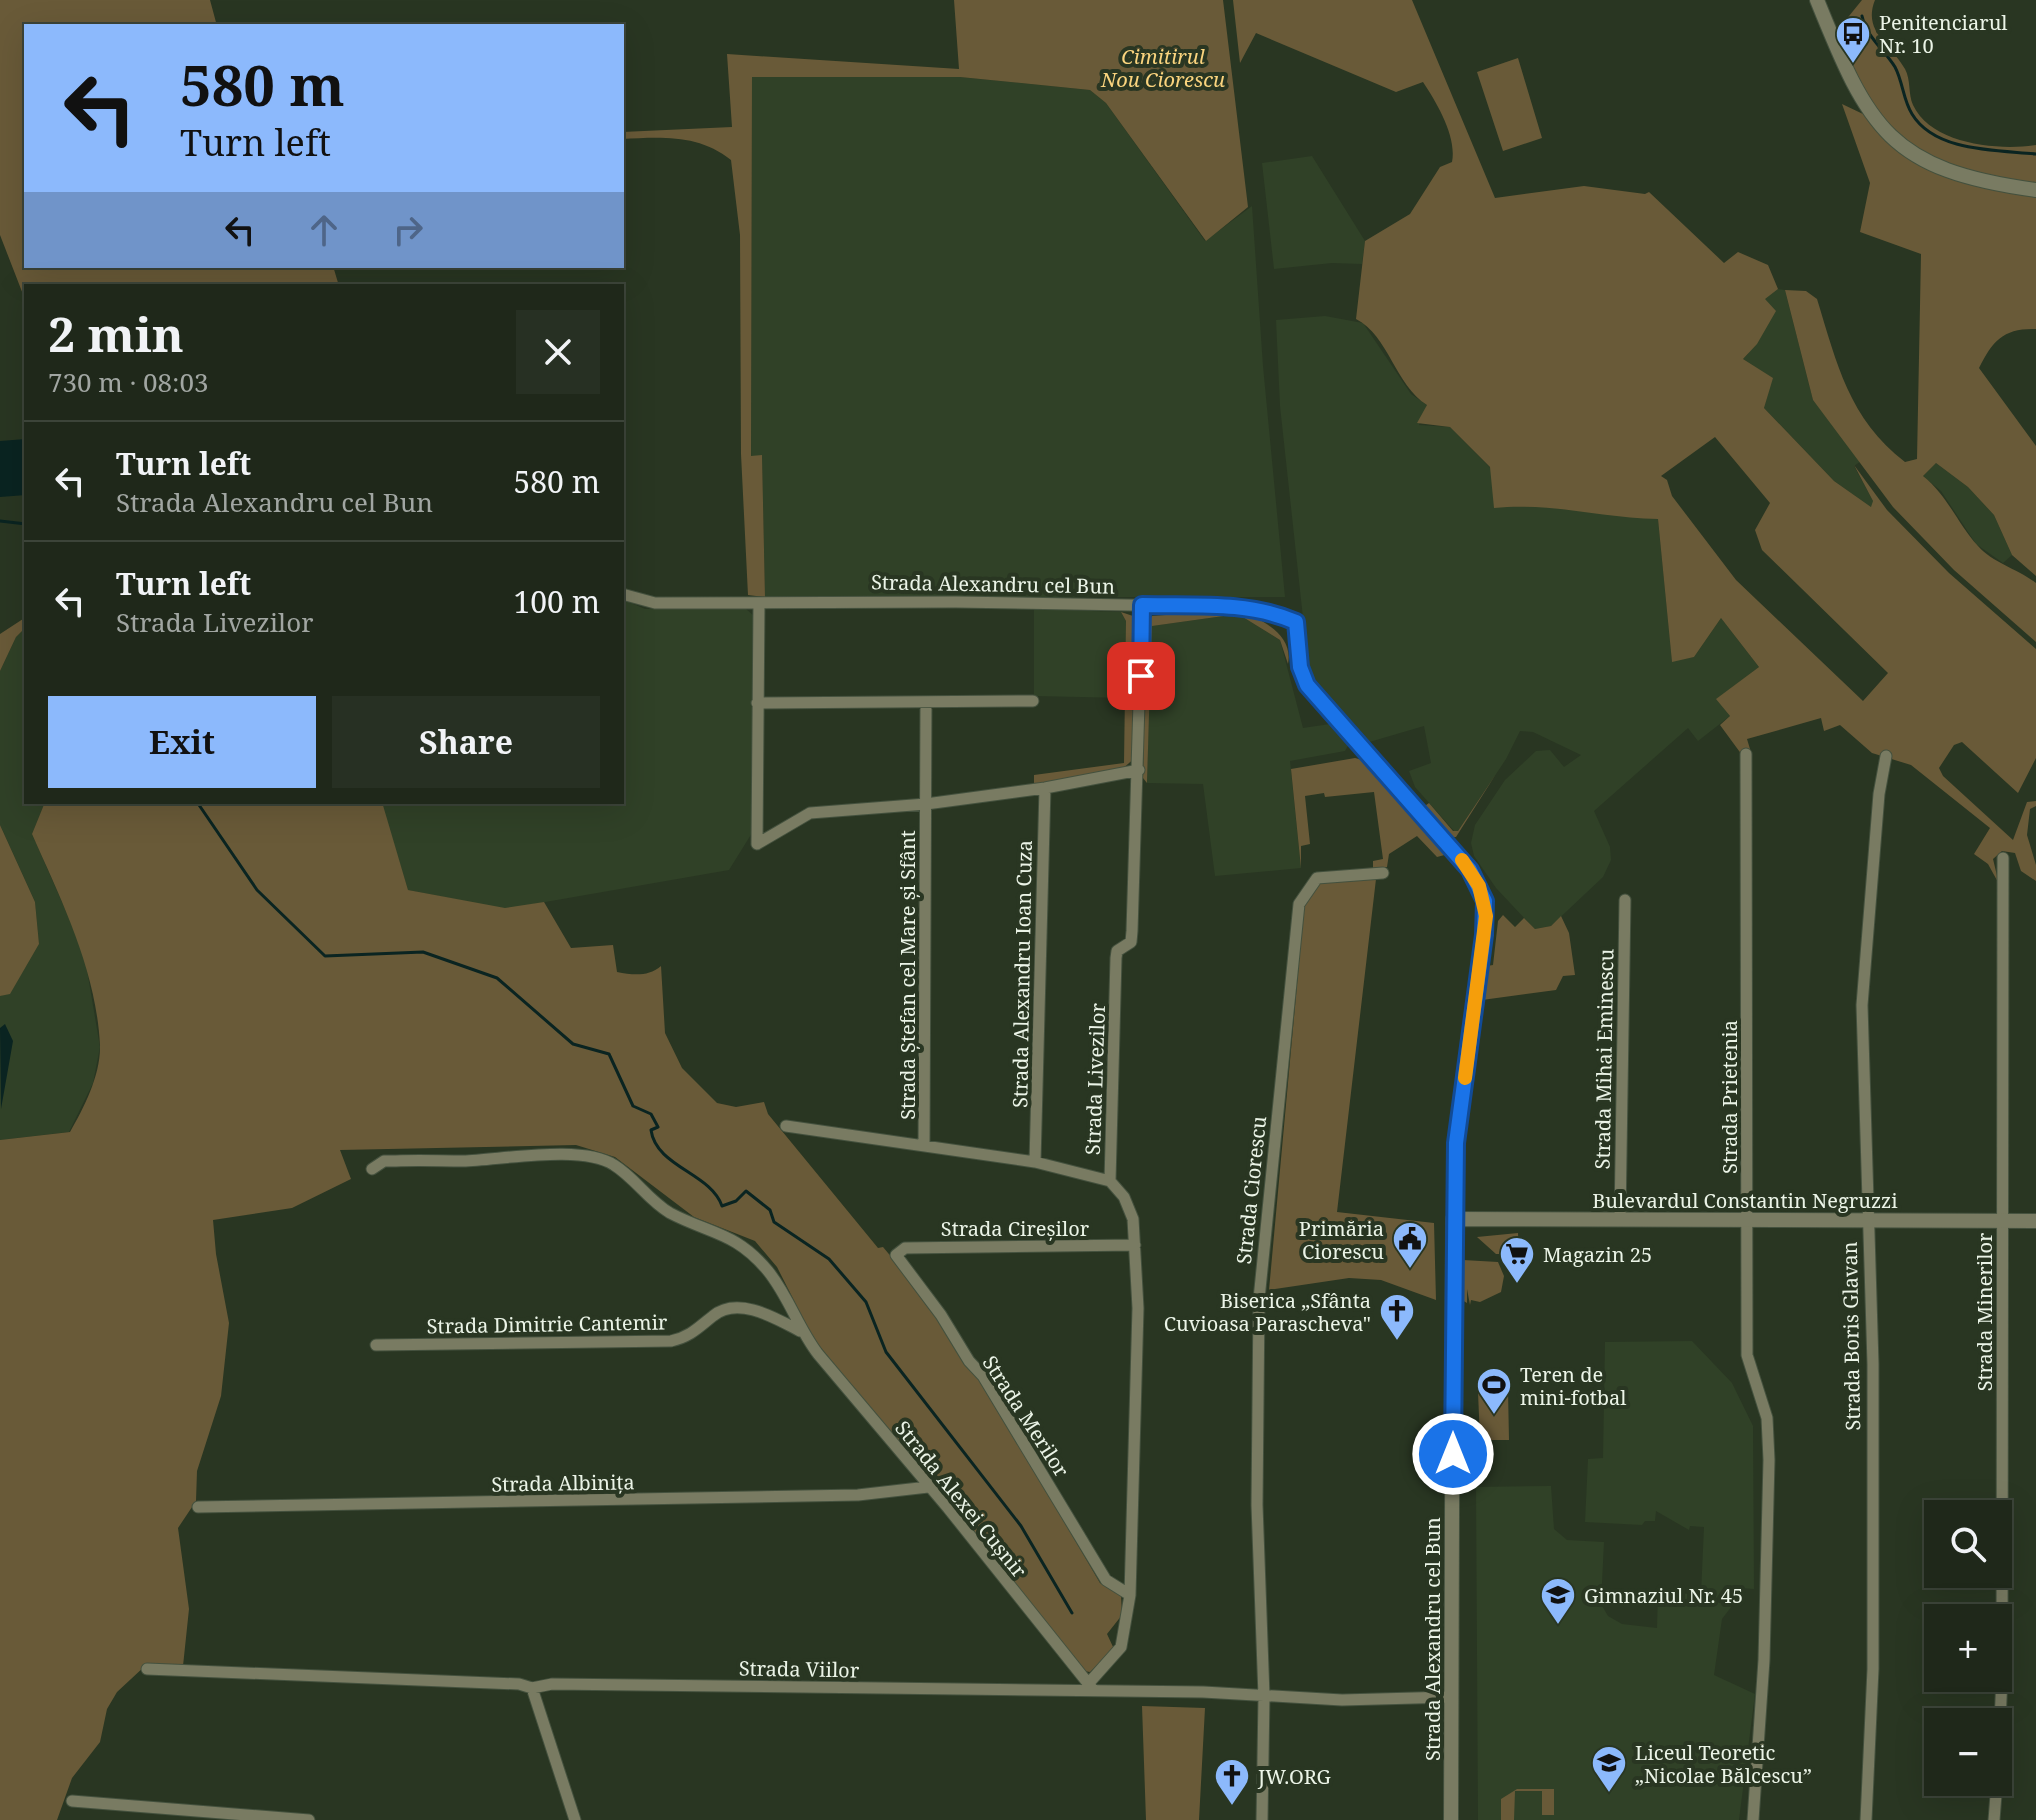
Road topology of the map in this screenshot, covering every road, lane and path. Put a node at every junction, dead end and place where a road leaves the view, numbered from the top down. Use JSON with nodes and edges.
{"nodes":[{"id":1,"x":1817,"y":0,"type":"edge"},
{"id":2,"x":2036,"y":190,"type":"edge"},
{"id":3,"x":624,"y":595,"type":"edge"},
{"id":4,"x":759,"y":603,"type":"junction"},
{"id":5,"x":1142,"y":605,"type":"junction"},
{"id":6,"x":1033,"y":701,"type":"dead end"},
{"id":7,"x":757,"y":703,"type":"junction"},
{"id":8,"x":926,"y":703,"type":"junction"},
{"id":9,"x":1746,"y":754,"type":"dead end"},
{"id":10,"x":1886,"y":756,"type":"dead end"},
{"id":11,"x":1139,"y":770,"type":"junction"},
{"id":12,"x":1045,"y":788,"type":"junction"},
{"id":13,"x":926,"y":804,"type":"junction"},
{"id":14,"x":2003,"y":858,"type":"dead end"},
{"id":15,"x":1383,"y":873,"type":"dead end"},
{"id":16,"x":1625,"y":900,"type":"dead end"},
{"id":17,"x":786,"y":1126,"type":"dead end"},
{"id":18,"x":924,"y":1146,"type":"junction"},
{"id":19,"x":1035,"y":1162,"type":"junction"},
{"id":20,"x":372,"y":1169,"type":"dead end"},
{"id":21,"x":1110,"y":1181,"type":"junction"},
{"id":22,"x":1453,"y":1219,"type":"junction"},
{"id":23,"x":1746,"y":1219,"type":"junction"},
{"id":24,"x":1620,"y":1220,"type":"junction"},
{"id":25,"x":1867,"y":1220,"type":"junction"},
{"id":26,"x":2002,"y":1221,"type":"junction"},
{"id":27,"x":2036,"y":1221,"type":"edge"},
{"id":28,"x":1135,"y":1245,"type":"junction"},
{"id":29,"x":898,"y":1251,"type":"joint"},
{"id":30,"x":800,"y":1331,"type":"junction"},
{"id":31,"x":376,"y":1345,"type":"dead end"},
{"id":32,"x":928,"y":1487,"type":"junction"},
{"id":33,"x":198,"y":1507,"type":"dead end"},
{"id":34,"x":1130,"y":1595,"type":"junction"},
{"id":35,"x":147,"y":1669,"type":"dead end"},
{"id":36,"x":1091,"y":1687,"type":"junction"},
{"id":37,"x":532,"y":1688,"type":"junction"},
{"id":38,"x":1264,"y":1696,"type":"junction"},
{"id":39,"x":1451,"y":1697,"type":"junction"},
{"id":40,"x":2001,"y":1708,"type":"edge"},
{"id":41,"x":1996,"y":1796,"type":"edge"},
{"id":42,"x":72,"y":1801,"type":"dead end"},
{"id":43,"x":309,"y":1820,"type":"edge"},
{"id":44,"x":575,"y":1820,"type":"edge"},
{"id":45,"x":1262,"y":1820,"type":"edge"},
{"id":46,"x":1451,"y":1820,"type":"edge"},
{"id":47,"x":1753,"y":1820,"type":"edge"},
{"id":48,"x":1866,"y":1820,"type":"edge"},
{"id":49,"x":1994,"y":1820,"type":"edge"}],
"edges":[{"from":1,"to":2,"type":"street"},
{"from":3,"to":4,"type":"street","name":"Strada Alexandru cel Bun"},
{"from":4,"to":5,"type":"street","name":"Strada Alexandru cel Bun"},
{"from":4,"to":7,"type":"street"},
{"from":5,"to":11,"type":"street","name":"Strada Livezilor"},
{"from":5,"to":22,"type":"street","name":"Strada Alexandru cel Bun"},
{"from":6,"to":8,"type":"street"},
{"from":7,"to":8,"type":"street"},
{"from":7,"to":13,"type":"street","name":"Strada Ștefan cel Mare și Sfânt"},
{"from":8,"to":13,"type":"street","name":"Strada Ștefan cel Mare și Sfânt"},
{"from":9,"to":23,"type":"street","name":"Strada Prietenia"},
{"from":10,"to":25,"type":"street","name":"Strada Boris Glavan"},
{"from":11,"to":12,"type":"street","name":"Strada Ștefan cel Mare și Sfânt"},
{"from":11,"to":21,"type":"street","name":"Strada Livezilor"},
{"from":12,"to":13,"type":"street","name":"Strada Ștefan cel Mare și Sfânt"},
{"from":12,"to":19,"type":"street","name":"Strada Alexandru Ioan Cuza"},
{"from":13,"to":18,"type":"street","name":"Strada Ștefan cel Mare și Sfânt"},
{"from":14,"to":26,"type":"street","name":"Strada Minerilor"},
{"from":15,"to":38,"type":"street","name":"Strada Ciorescu"},
{"from":16,"to":24,"type":"street","name":"Strada Mihai Eminescu"},
{"from":17,"to":18,"type":"street"},
{"from":18,"to":19,"type":"street"},
{"from":19,"to":21,"type":"street"},
{"from":20,"to":30,"type":"street"},
{"from":21,"to":28,"type":"street","name":"Strada Livezilor"},
{"from":22,"to":24,"type":"street","name":"Bulevardul Constantin Negruzzi"},
{"from":22,"to":39,"type":"street","name":"Strada Alexandru cel Bun"},
{"from":23,"to":24,"type":"street","name":"Bulevardul Constantin Negruzzi"},
{"from":23,"to":25,"type":"street","name":"Bulevardul Constantin Negruzzi"},
{"from":23,"to":47,"type":"street","name":"Strada Prietenia"},
{"from":25,"to":26,"type":"street","name":"Bulevardul Constantin Negruzzi"},
{"from":25,"to":48,"type":"street","name":"Strada Boris Glavan"},
{"from":26,"to":27,"type":"street","name":"Bulevardul Constantin Negruzzi"},
{"from":26,"to":40,"type":"street","name":"Strada Minerilor"},
{"from":28,"to":29,"type":"street","name":"Strada Cireșilor"},
{"from":28,"to":34,"type":"street","name":"Strada Livezilor"},
{"from":29,"to":34,"type":"street","name":"Strada Merilor"},
{"from":30,"to":31,"type":"street","name":"Strada Dimitrie Cantemir"},
{"from":30,"to":32,"type":"street","name":"Strada Alexei Cușnir"},
{"from":32,"to":33,"type":"street","name":"Strada Albinița"},
{"from":32,"to":36,"type":"street","name":"Strada Alexei Cușnir"},
{"from":34,"to":36,"type":"street","name":"Strada Livezilor"},
{"from":35,"to":37,"type":"street","name":"Strada Viilor"},
{"from":36,"to":37,"type":"street","name":"Strada Viilor"},
{"from":36,"to":38,"type":"street","name":"Strada Viilor"},
{"from":37,"to":44,"type":"street"},
{"from":38,"to":39,"type":"street","name":"Strada Viilor"},
{"from":38,"to":45,"type":"street","name":"Strada Ciorescu"},
{"from":39,"to":46,"type":"street","name":"Strada Alexandru cel Bun"},
{"from":41,"to":49,"type":"street"},
{"from":42,"to":43,"type":"street"}]}
